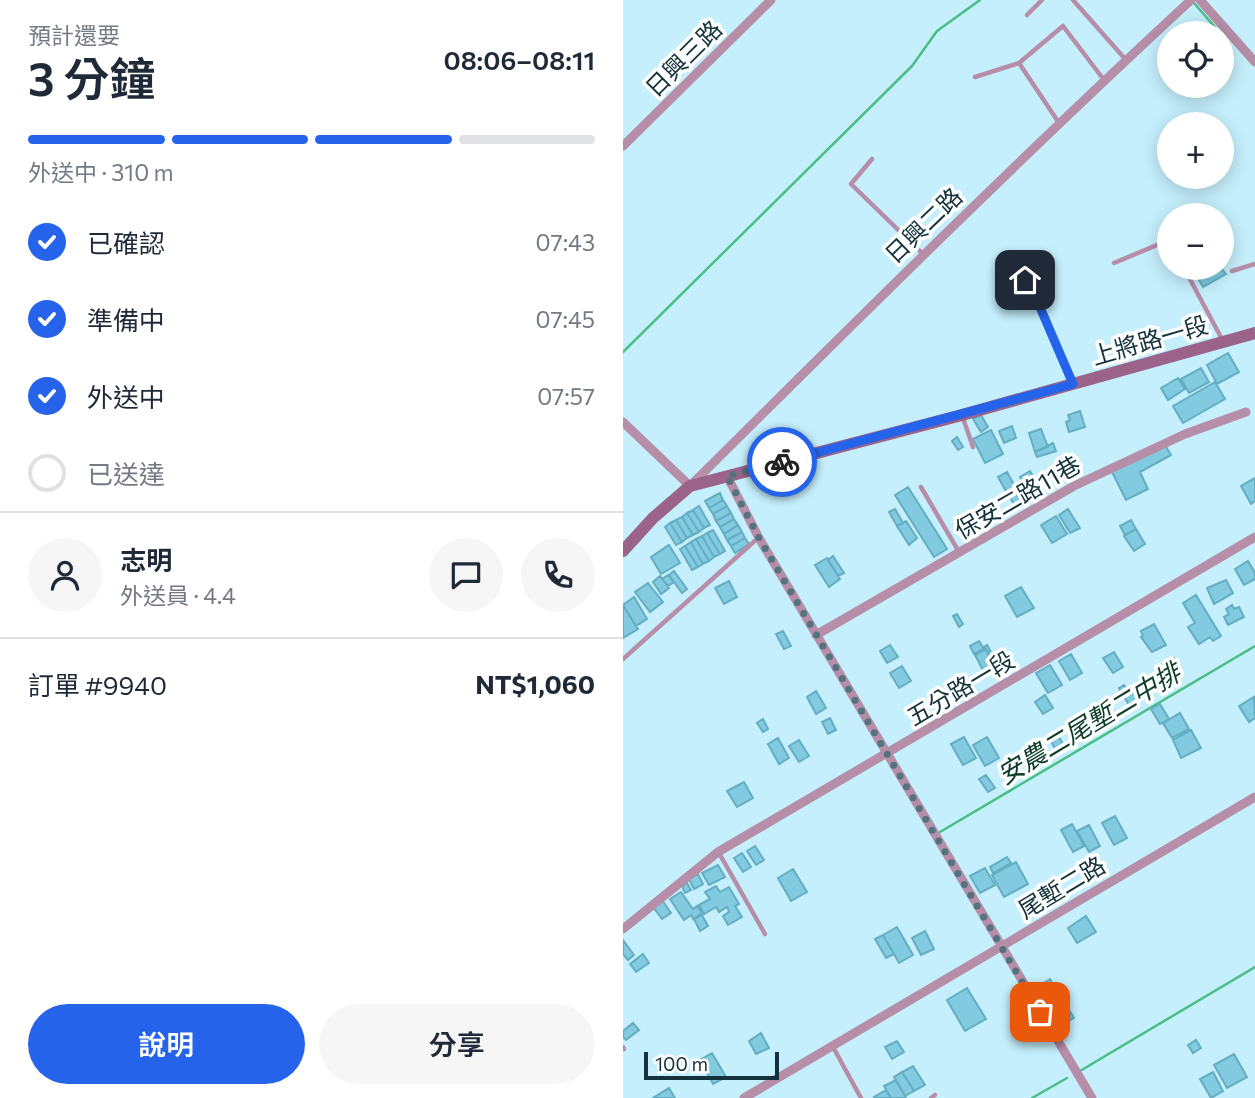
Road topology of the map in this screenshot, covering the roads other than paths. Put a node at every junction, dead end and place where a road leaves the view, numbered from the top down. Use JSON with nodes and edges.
{"nodes":[{"id":1,"x":771,"y":0,"type":"edge"},
{"id":2,"x":1042,"y":0,"type":"edge"},
{"id":3,"x":1073,"y":0,"type":"edge"},
{"id":4,"x":1191,"y":0,"type":"edge"},
{"id":5,"x":1200,"y":0,"type":"edge"},
{"id":6,"x":1027,"y":15,"type":"dead end"},
{"id":7,"x":1126,"y":60,"type":"junction"},
{"id":8,"x":1255,"y":62,"type":"edge"},
{"id":9,"x":1019,"y":64,"type":"junction"},
{"id":10,"x":975,"y":77,"type":"dead end"},
{"id":11,"x":1105,"y":80,"type":"junction"},
{"id":12,"x":1059,"y":123,"type":"junction"},
{"id":13,"x":623,"y":146,"type":"edge"},
{"id":14,"x":872,"y":159,"type":"dead end"},
{"id":15,"x":1157,"y":245,"type":"edge"},
{"id":16,"x":923,"y":254,"type":"junction"},
{"id":17,"x":1114,"y":263,"type":"dead end"},
{"id":18,"x":1255,"y":264,"type":"edge"},
{"id":19,"x":1234,"y":270,"type":"edge"},
{"id":20,"x":1002,"y":277,"type":"dead end"},
{"id":21,"x":1190,"y":280,"type":"edge"},
{"id":22,"x":1255,"y":333,"type":"edge"},
{"id":23,"x":1224,"y":342,"type":"junction"},
{"id":24,"x":1073,"y":384,"type":"junction"},
{"id":25,"x":1246,"y":412,"type":"dead end"},
{"id":26,"x":962,"y":415,"type":"junction"},
{"id":27,"x":623,"y":422,"type":"edge"},
{"id":28,"x":973,"y":447,"type":"dead end"},
{"id":29,"x":727,"y":476,"type":"junction"},
{"id":30,"x":690,"y":486,"type":"junction"},
{"id":31,"x":921,"y":487,"type":"dead end"},
{"id":32,"x":1255,"y":537,"type":"edge"},
{"id":33,"x":759,"y":538,"type":"junction"},
{"id":34,"x":623,"y":551,"type":"edge"},
{"id":35,"x":960,"y":553,"type":"junction"},
{"id":36,"x":816,"y":635,"type":"junction"},
{"id":37,"x":623,"y":659,"type":"edge"},
{"id":38,"x":887,"y":755,"type":"junction"},
{"id":39,"x":1255,"y":797,"type":"edge"},
{"id":40,"x":718,"y":852,"type":"junction"},
{"id":41,"x":623,"y":929,"type":"edge"},
{"id":42,"x":765,"y":934,"type":"dead end"},
{"id":43,"x":1001,"y":947,"type":"junction"},
{"id":44,"x":832,"y":1046,"type":"junction"},
{"id":45,"x":744,"y":1098,"type":"edge"},
{"id":46,"x":861,"y":1098,"type":"edge"},
{"id":47,"x":1092,"y":1098,"type":"edge"}],
"edges":[{"from":1,"to":13,"type":"street","name":"日興三路"},
{"from":2,"to":6,"type":"lane"},
{"from":3,"to":7,"type":"lane"},
{"from":4,"to":7,"type":"street","name":"日興二路"},
{"from":5,"to":8,"type":"street"},
{"from":7,"to":11,"type":"street","name":"日興二路"},
{"from":9,"to":10,"type":"lane"},
{"from":9,"to":11,"type":"lane"},
{"from":9,"to":12,"type":"lane"},
{"from":11,"to":12,"type":"street","name":"日興二路"},
{"from":12,"to":16,"type":"street","name":"日興二路"},
{"from":14,"to":16,"type":"lane"},
{"from":15,"to":17,"type":"lane"},
{"from":16,"to":30,"type":"street","name":"日興二路"},
{"from":18,"to":19,"type":"lane"},
{"from":20,"to":24,"type":"lane"},
{"from":21,"to":23,"type":"lane"},
{"from":22,"to":23,"type":"main road","name":"上將路一段"},
{"from":23,"to":24,"type":"main road","name":"上將路一段"},
{"from":24,"to":26,"type":"main road","name":"上將路一段"},
{"from":25,"to":35,"type":"street","name":"保安二路11巷"},
{"from":26,"to":28,"type":"lane"},
{"from":26,"to":29,"type":"main road","name":"上將路一段"},
{"from":27,"to":30,"type":"street"},
{"from":29,"to":30,"type":"main road","name":"上將路一段"},
{"from":29,"to":33,"type":"street"},
{"from":30,"to":34,"type":"main road"},
{"from":31,"to":35,"type":"lane"},
{"from":32,"to":38,"type":"street","name":"五分路一段"},
{"from":33,"to":36,"type":"street"},
{"from":33,"to":37,"type":"lane"},
{"from":35,"to":36,"type":"street","name":"保安二路11巷"},
{"from":36,"to":38,"type":"street"},
{"from":38,"to":40,"type":"street","name":"五分路一段"},
{"from":38,"to":43,"type":"street"},
{"from":39,"to":43,"type":"street","name":"尾塹二路"},
{"from":40,"to":41,"type":"street","name":"五分路一段"},
{"from":40,"to":42,"type":"lane"},
{"from":43,"to":44,"type":"street","name":"尾塹二路"},
{"from":43,"to":47,"type":"street"},
{"from":44,"to":45,"type":"street","name":"尾塹二路"},
{"from":44,"to":46,"type":"lane"}]}
